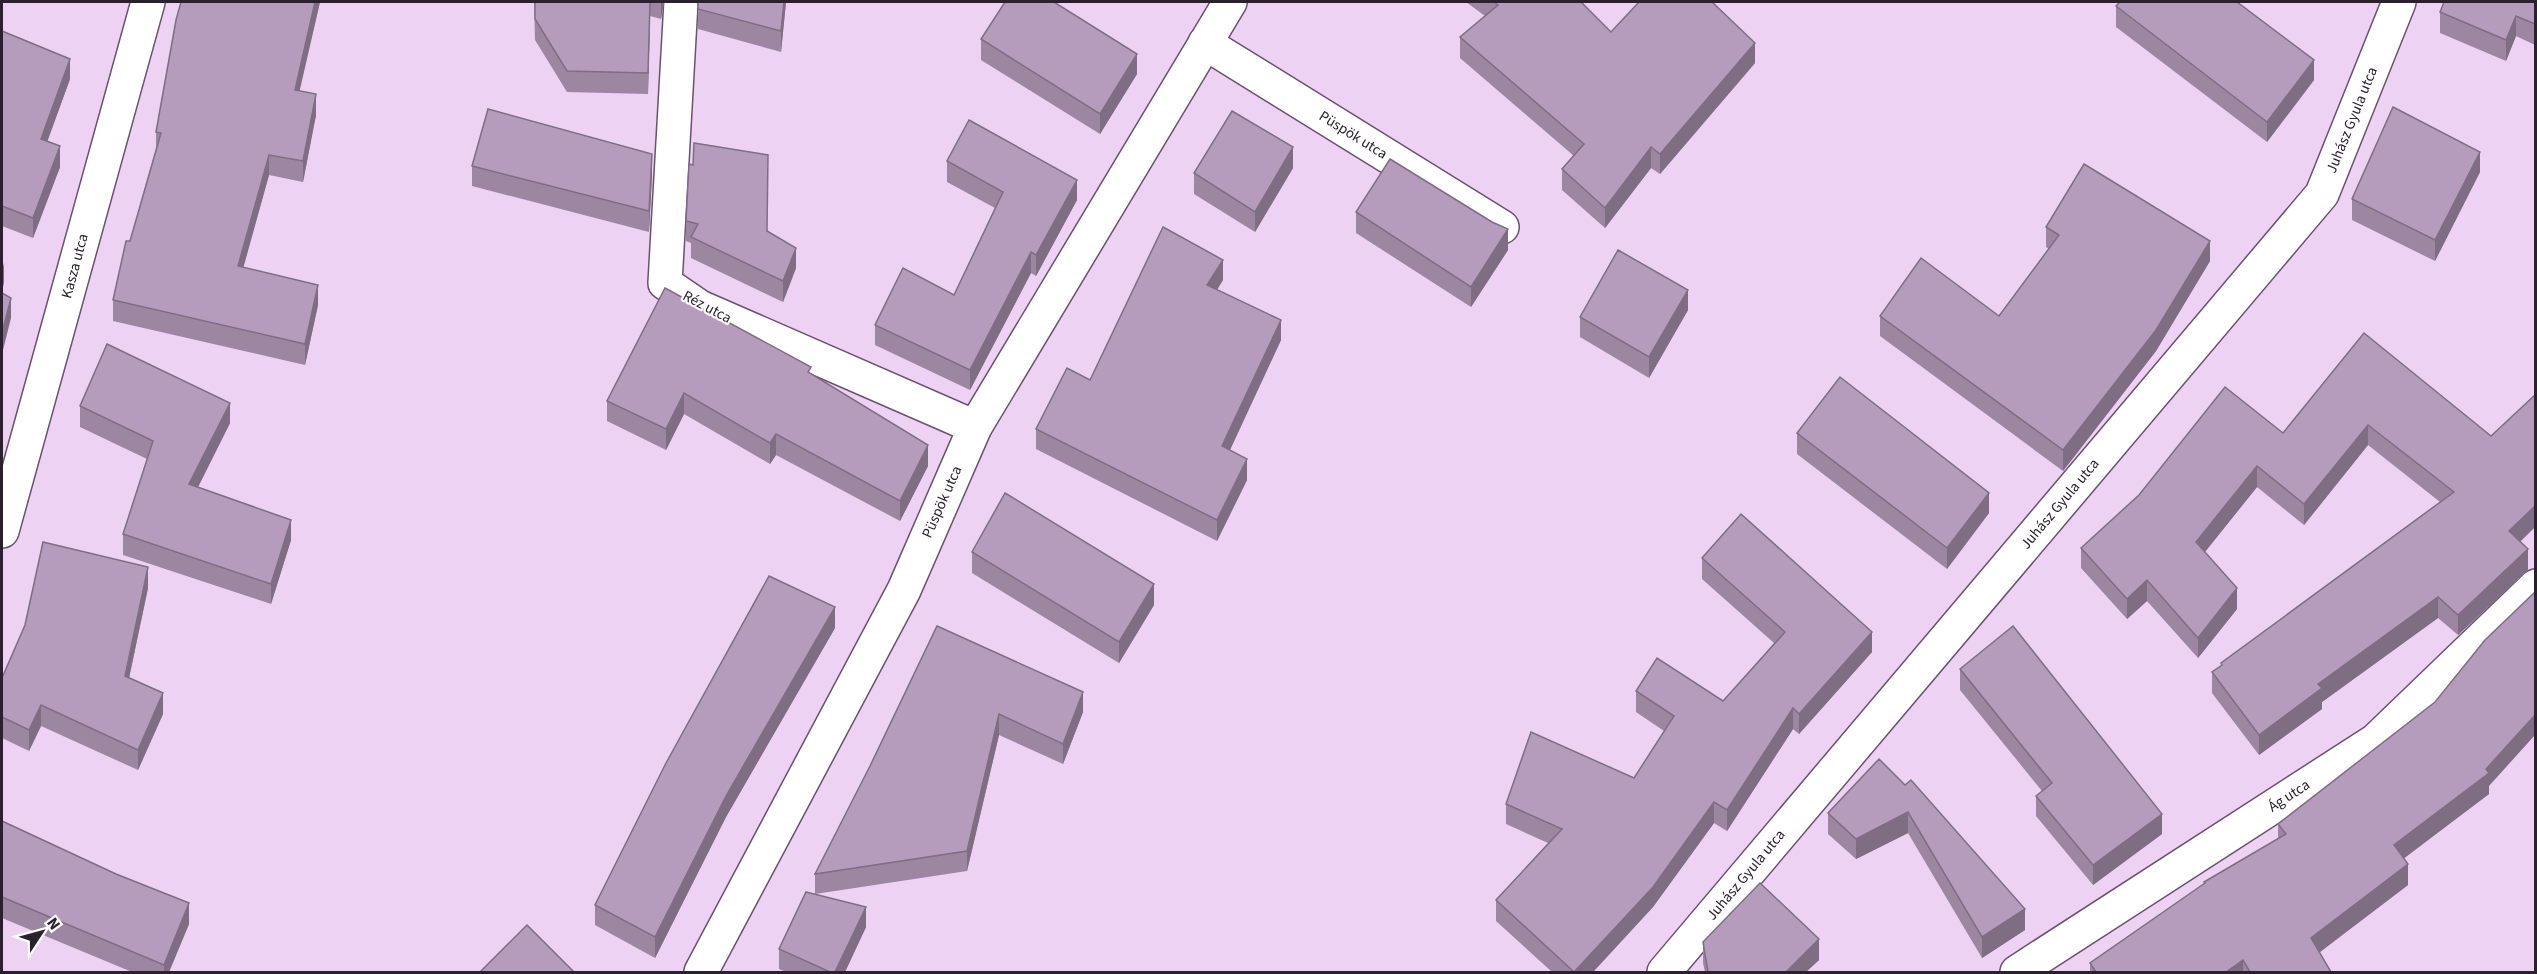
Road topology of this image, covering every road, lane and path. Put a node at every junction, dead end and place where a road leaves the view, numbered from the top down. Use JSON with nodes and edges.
{"nodes":[{"id":1,"x":148,"y":2,"type":"edge"},
{"id":2,"x":681,"y":2,"type":"edge"},
{"id":3,"x":1230,"y":2,"type":"edge"},
{"id":4,"x":2399,"y":2,"type":"edge"},
{"id":5,"x":1205,"y":43,"type":"junction"},
{"id":6,"x":1502,"y":227,"type":"edge"},
{"id":7,"x":975,"y":427,"type":"junction"},
{"id":8,"x":2,"y":531,"type":"edge"},
{"id":9,"x":2535,"y":586,"type":"edge"},
{"id":10,"x":701,"y":972,"type":"edge"},
{"id":11,"x":1664,"y":972,"type":"edge"},
{"id":12,"x":2017,"y":972,"type":"edge"}],
"edges":[{"from":1,"to":8,"type":"street","name":"Kasza utca"},
{"from":2,"to":7,"type":"street","name":"Réz utca"},
{"from":3,"to":5,"type":"street","name":"Püspök utca"},
{"from":4,"to":11,"type":"street","name":"Juhász Gyula utca"},
{"from":5,"to":6,"type":"street","name":"Püspök utca"},
{"from":5,"to":7,"type":"street","name":"Püspök utca"},
{"from":7,"to":10,"type":"street","name":"Püspök utca"},
{"from":9,"to":12,"type":"street","name":"Ág utca"}]}
